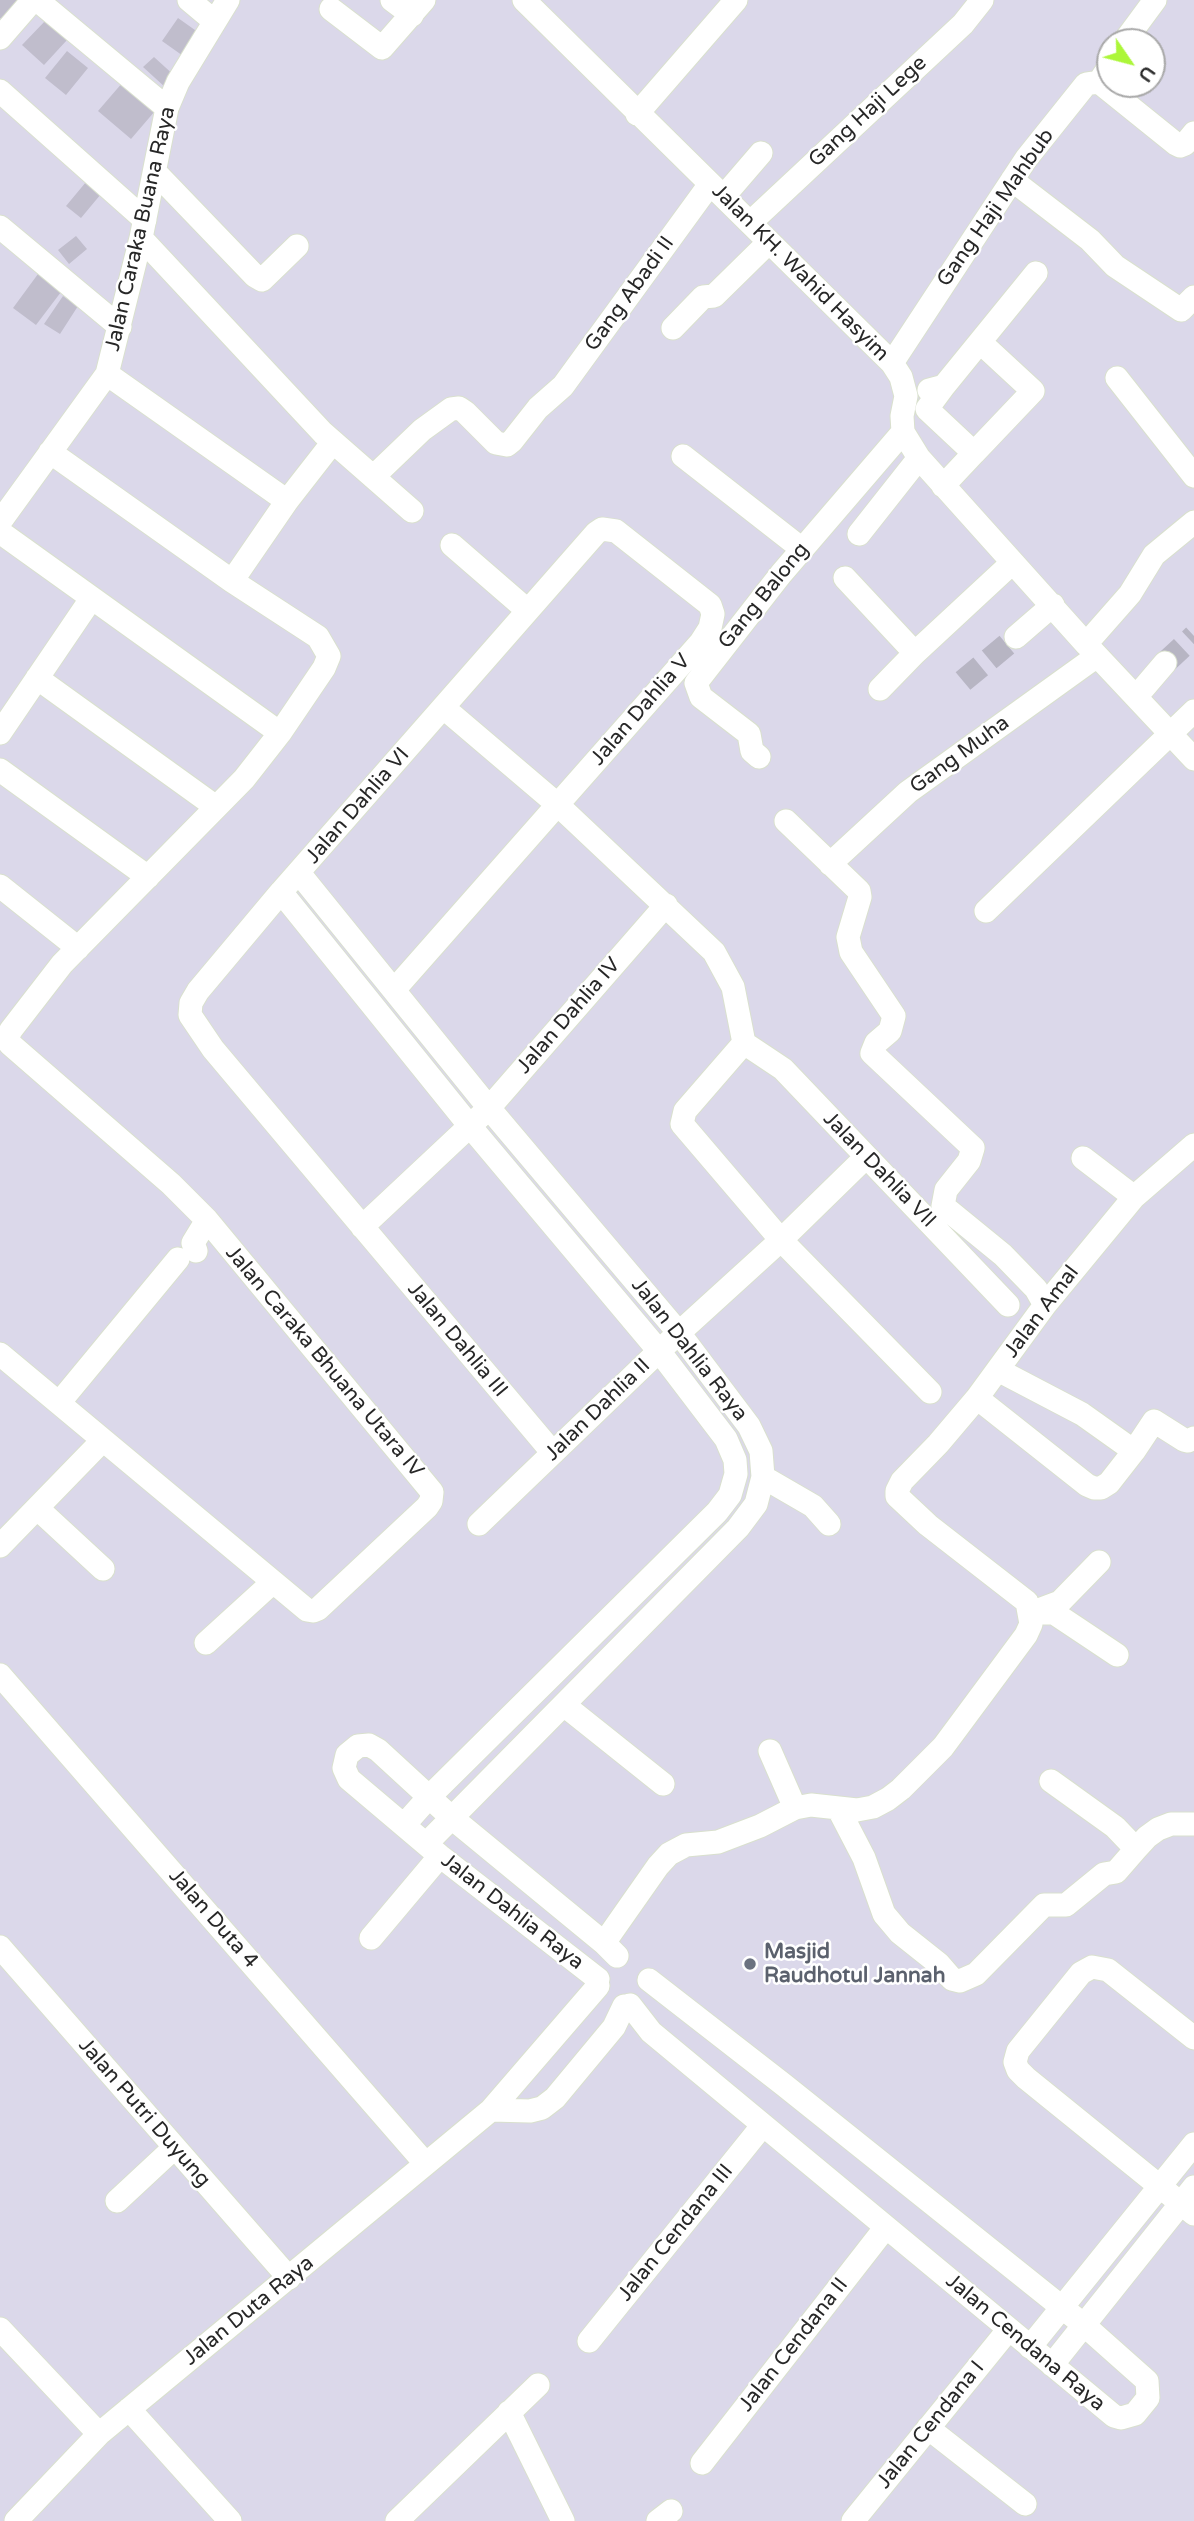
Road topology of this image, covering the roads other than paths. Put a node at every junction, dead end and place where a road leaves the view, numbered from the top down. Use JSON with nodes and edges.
{"nodes":[{"id":1,"x":35,"y":0,"type":"edge"},
{"id":2,"x":188,"y":0,"type":"edge"},
{"id":3,"x":228,"y":0,"type":"edge"},
{"id":4,"x":392,"y":0,"type":"edge"},
{"id":5,"x":524,"y":0,"type":"edge"},
{"id":6,"x":736,"y":0,"type":"edge"},
{"id":7,"x":982,"y":0,"type":"edge"},
{"id":8,"x":1155,"y":0,"type":"edge"},
{"id":9,"x":418,"y":7,"type":"edge"},
{"id":10,"x":331,"y":9,"type":"dead end"},
{"id":11,"x":214,"y":21,"type":"junction"},
{"id":12,"x":1134,"y":28,"type":"edge"},
{"id":13,"x":0,"y":38,"type":"edge"},
{"id":14,"x":1096,"y":79,"type":"edge"},
{"id":15,"x":0,"y":91,"type":"edge"},
{"id":16,"x":1129,"y":98,"type":"edge"},
{"id":17,"x":167,"y":108,"type":"junction"},
{"id":18,"x":637,"y":114,"type":"junction"},
{"id":19,"x":1194,"y":132,"type":"edge"},
{"id":20,"x":761,"y":153,"type":"dead end"},
{"id":21,"x":155,"y":173,"type":"junction"},
{"id":22,"x":1012,"y":180,"type":"junction"},
{"id":23,"x":717,"y":190,"type":"junction"},
{"id":24,"x":751,"y":222,"type":"junction"},
{"id":25,"x":0,"y":227,"type":"edge"},
{"id":26,"x":143,"y":229,"type":"junction"},
{"id":27,"x":769,"y":242,"type":"junction"},
{"id":28,"x":297,"y":246,"type":"dead end"},
{"id":29,"x":1036,"y":273,"type":"dead end"},
{"id":30,"x":1194,"y":297,"type":"edge"},
{"id":31,"x":120,"y":327,"type":"junction"},
{"id":32,"x":673,"y":328,"type":"dead end"},
{"id":33,"x":980,"y":342,"type":"junction"},
{"id":34,"x":892,"y":363,"type":"junction"},
{"id":35,"x":107,"y":374,"type":"junction"},
{"id":36,"x":1117,"y":378,"type":"dead end"},
{"id":37,"x":944,"y":386,"type":"junction"},
{"id":38,"x":906,"y":396,"type":"junction"},
{"id":39,"x":902,"y":432,"type":"junction"},
{"id":40,"x":332,"y":442,"type":"junction"},
{"id":41,"x":50,"y":452,"type":"junction"},
{"id":42,"x":974,"y":453,"type":"junction"},
{"id":43,"x":683,"y":456,"type":"dead end"},
{"id":44,"x":919,"y":458,"type":"junction"},
{"id":45,"x":1194,"y":476,"type":"edge"},
{"id":46,"x":373,"y":477,"type":"junction"},
{"id":47,"x":943,"y":486,"type":"junction"},
{"id":48,"x":287,"y":501,"type":"junction"},
{"id":49,"x":412,"y":511,"type":"dead end"},
{"id":50,"x":0,"y":522,"type":"edge"},
{"id":51,"x":1194,"y":522,"type":"edge"},
{"id":52,"x":616,"y":531,"type":"joint"},
{"id":53,"x":0,"y":532,"type":"edge"},
{"id":54,"x":859,"y":534,"type":"dead end"},
{"id":55,"x":452,"y":545,"type":"dead end"},
{"id":56,"x":802,"y":550,"type":"junction"},
{"id":57,"x":1012,"y":563,"type":"junction"},
{"id":58,"x":845,"y":578,"type":"dead end"},
{"id":59,"x":232,"y":580,"type":"junction"},
{"id":60,"x":91,"y":598,"type":"junction"},
{"id":61,"x":1053,"y":605,"type":"junction"},
{"id":62,"x":527,"y":610,"type":"junction"},
{"id":63,"x":1016,"y":637,"type":"tunnel mouth"},
{"id":64,"x":1092,"y":650,"type":"junction"},
{"id":65,"x":915,"y":653,"type":"junction"},
{"id":66,"x":1166,"y":663,"type":"tunnel mouth"},
{"id":67,"x":37,"y":678,"type":"junction"},
{"id":68,"x":880,"y":689,"type":"dead end"},
{"id":69,"x":1136,"y":697,"type":"junction"},
{"id":70,"x":444,"y":708,"type":"junction"},
{"id":71,"x":1194,"y":711,"type":"edge"},
{"id":72,"x":0,"y":733,"type":"edge"},
{"id":73,"x":280,"y":733,"type":"junction"},
{"id":74,"x":1170,"y":733,"type":"junction"},
{"id":75,"x":759,"y":757,"type":"dead end"},
{"id":76,"x":1194,"y":759,"type":"edge"},
{"id":77,"x":0,"y":770,"type":"edge"},
{"id":78,"x":558,"y":805,"type":"junction"},
{"id":79,"x":216,"y":807,"type":"junction"},
{"id":80,"x":786,"y":821,"type":"dead end"},
{"id":81,"x":830,"y":864,"type":"junction"},
{"id":82,"x":299,"y":873,"type":"junction"},
{"id":83,"x":148,"y":877,"type":"junction"},
{"id":84,"x":0,"y":886,"type":"edge"},
{"id":85,"x":281,"y":892,"type":"junction"},
{"id":86,"x":666,"y":905,"type":"junction"},
{"id":87,"x":986,"y":911,"type":"dead end"},
{"id":88,"x":78,"y":948,"type":"junction"},
{"id":89,"x":394,"y":990,"type":"junction"},
{"id":90,"x":191,"y":1003,"type":"joint"},
{"id":91,"x":744,"y":1043,"type":"junction"},
{"id":92,"x":489,"y":1108,"type":"junction"},
{"id":93,"x":469,"y":1125,"type":"junction"},
{"id":94,"x":1194,"y":1145,"type":"edge"},
{"id":95,"x":865,"y":1158,"type":"junction"},
{"id":96,"x":1083,"y":1158,"type":"dead end"},
{"id":97,"x":1134,"y":1197,"type":"junction"},
{"id":98,"x":207,"y":1220,"type":"junction"},
{"id":99,"x":362,"y":1227,"type":"junction"},
{"id":100,"x":780,"y":1240,"type":"junction"},
{"id":101,"x":1008,"y":1305,"type":"dead end"},
{"id":102,"x":1045,"y":1305,"type":"junction"},
{"id":103,"x":679,"y":1333,"type":"junction"},
{"id":104,"x":659,"y":1351,"type":"junction"},
{"id":105,"x":0,"y":1354,"type":"edge"},
{"id":106,"x":998,"y":1370,"type":"junction"},
{"id":107,"x":930,"y":1392,"type":"dead end"},
{"id":108,"x":977,"y":1398,"type":"junction"},
{"id":109,"x":59,"y":1403,"type":"junction"},
{"id":110,"x":1194,"y":1438,"type":"edge"},
{"id":111,"x":103,"y":1440,"type":"junction"},
{"id":112,"x":1134,"y":1451,"type":"junction"},
{"id":113,"x":553,"y":1453,"type":"junction"},
{"id":114,"x":764,"y":1477,"type":"junction"},
{"id":115,"x":37,"y":1508,"type":"junction"},
{"id":116,"x":479,"y":1524,"type":"dead end"},
{"id":117,"x":829,"y":1524,"type":"dead end"},
{"id":118,"x":0,"y":1546,"type":"edge"},
{"id":119,"x":1099,"y":1562,"type":"dead end"},
{"id":120,"x":103,"y":1569,"type":"dead end"},
{"id":121,"x":273,"y":1582,"type":"junction"},
{"id":122,"x":1030,"y":1613,"type":"junction"},
{"id":123,"x":206,"y":1643,"type":"dead end"},
{"id":124,"x":1117,"y":1655,"type":"dead end"},
{"id":125,"x":0,"y":1675,"type":"edge"},
{"id":126,"x":564,"y":1704,"type":"junction"},
{"id":127,"x":770,"y":1751,"type":"dead end"},
{"id":128,"x":1051,"y":1781,"type":"dead end"},
{"id":129,"x":663,"y":1783,"type":"dead end"},
{"id":130,"x":429,"y":1797,"type":"junction"},
{"id":131,"x":795,"y":1808,"type":"junction"},
{"id":132,"x":838,"y":1808,"type":"junction"},
{"id":133,"x":452,"y":1818,"type":"junction"},
{"id":134,"x":1194,"y":1824,"type":"edge"},
{"id":135,"x":404,"y":1825,"type":"junction"},
{"id":136,"x":1136,"y":1849,"type":"junction"},
{"id":137,"x":433,"y":1850,"type":"junction"},
{"id":138,"x":371,"y":1938,"type":"dead end"},
{"id":139,"x":0,"y":1947,"type":"edge"},
{"id":140,"x":629,"y":1960,"type":"junction"},
{"id":141,"x":598,"y":1983,"type":"junction"},
{"id":142,"x":627,"y":2005,"type":"junction"},
{"id":143,"x":1194,"y":2038,"type":"edge"},
{"id":144,"x":491,"y":2110,"type":"junction"},
{"id":145,"x":763,"y":2125,"type":"junction"},
{"id":146,"x":1194,"y":2144,"type":"edge"},
{"id":147,"x":174,"y":2148,"type":"junction"},
{"id":148,"x":430,"y":2159,"type":"junction"},
{"id":149,"x":1160,"y":2186,"type":"junction"},
{"id":150,"x":117,"y":2201,"type":"dead end"},
{"id":151,"x":1190,"y":2202,"type":"edge"},
{"id":152,"x":886,"y":2227,"type":"junction"},
{"id":153,"x":289,"y":2278,"type":"junction"},
{"id":154,"x":1062,"y":2307,"type":"junction"},
{"id":155,"x":1084,"y":2325,"type":"junction"},
{"id":156,"x":0,"y":2329,"type":"edge"},
{"id":157,"x":1009,"y":2329,"type":"junction"},
{"id":158,"x":589,"y":2341,"type":"dead end"},
{"id":159,"x":1030,"y":2347,"type":"junction"},
{"id":160,"x":1052,"y":2365,"type":"junction"},
{"id":161,"x":538,"y":2385,"type":"dead end"},
{"id":162,"x":128,"y":2409,"type":"junction"},
{"id":163,"x":509,"y":2412,"type":"junction"},
{"id":164,"x":928,"y":2428,"type":"junction"},
{"id":165,"x":99,"y":2434,"type":"junction"},
{"id":166,"x":702,"y":2463,"type":"dead end"},
{"id":167,"x":1025,"y":2504,"type":"dead end"},
{"id":168,"x":16,"y":2521,"type":"edge"},
{"id":169,"x":230,"y":2521,"type":"edge"},
{"id":170,"x":397,"y":2521,"type":"edge"},
{"id":171,"x":563,"y":2521,"type":"edge"},
{"id":172,"x":853,"y":2521,"type":"edge"}],
"edges":[{"from":1,"to":13,"type":"street"},
{"from":1,"to":17,"type":"street"},
{"from":2,"to":11,"type":"street"},
{"from":3,"to":11,"type":"street","name":"Jalan Caraka Buana Raya"},
{"from":4,"to":9,"type":"street"},
{"from":5,"to":18,"type":"street","name":"Jalan KH. Wahid Hasyim"},
{"from":6,"to":18,"type":"street"},
{"from":7,"to":24,"type":"street","name":"Gang Haji Lege"},
{"from":8,"to":12,"type":"street"},
{"from":9,"to":10,"type":"street"},
{"from":11,"to":17,"type":"street","name":"Jalan Caraka Buana Raya"},
{"from":14,"to":22,"type":"street","name":"Gang Haji Mahbub"},
{"from":15,"to":26,"type":"street"},
{"from":16,"to":19,"type":"street"},
{"from":17,"to":21,"type":"street","name":"Jalan Caraka Buana Raya"},
{"from":18,"to":23,"type":"street","name":"Jalan KH. Wahid Hasyim"},
{"from":20,"to":23,"type":"street","name":"Gang Abadi II"},
{"from":21,"to":26,"type":"street","name":"Jalan Caraka Buana Raya"},
{"from":21,"to":28,"type":"street"},
{"from":22,"to":30,"type":"street"},
{"from":22,"to":34,"type":"street","name":"Gang Haji Mahbub"},
{"from":23,"to":24,"type":"street","name":"Jalan KH. Wahid Hasyim"},
{"from":23,"to":46,"type":"street","name":"Gang Abadi II"},
{"from":24,"to":27,"type":"street","name":"Jalan KH. Wahid Hasyim"},
{"from":25,"to":31,"type":"street"},
{"from":26,"to":31,"type":"street","name":"Jalan Caraka Buana Raya"},
{"from":26,"to":40,"type":"street"},
{"from":27,"to":32,"type":"street"},
{"from":27,"to":34,"type":"street","name":"Jalan KH. Wahid Hasyim"},
{"from":29,"to":33,"type":"street"},
{"from":31,"to":35,"type":"street","name":"Jalan Caraka Buana Raya"},
{"from":33,"to":37,"type":"street"},
{"from":33,"to":42,"type":"street"},
{"from":34,"to":38,"type":"street","name":"Jalan KH. Wahid Hasyim"},
{"from":35,"to":41,"type":"street","name":"Jalan Caraka Buana Raya"},
{"from":35,"to":48,"type":"street"},
{"from":36,"to":45,"type":"street"},
{"from":37,"to":38,"type":"street"},
{"from":37,"to":42,"type":"street"},
{"from":38,"to":39,"type":"street","name":"Jalan KH. Wahid Hasyim"},
{"from":39,"to":44,"type":"street"},
{"from":39,"to":56,"type":"street","name":"Gang Balong"},
{"from":40,"to":46,"type":"street"},
{"from":40,"to":48,"type":"street"},
{"from":41,"to":50,"type":"street","name":"Jalan Caraka Buana Raya"},
{"from":41,"to":59,"type":"street"},
{"from":42,"to":47,"type":"street"},
{"from":43,"to":56,"type":"street"},
{"from":44,"to":47,"type":"street"},
{"from":44,"to":54,"type":"street"},
{"from":46,"to":49,"type":"street"},
{"from":47,"to":57,"type":"street"},
{"from":48,"to":59,"type":"street"},
{"from":51,"to":64,"type":"street","name":"Gang Muha"},
{"from":52,"to":62,"type":"street","name":"Jalan Dahlia VI"},
{"from":52,"to":78,"type":"street","name":"Jalan Dahlia V"},
{"from":53,"to":60,"type":"street"},
{"from":55,"to":62,"type":"street"},
{"from":56,"to":75,"type":"street","name":"Gang Balong"},
{"from":57,"to":61,"type":"street"},
{"from":57,"to":65,"type":"street"},
{"from":58,"to":65,"type":"street"},
{"from":59,"to":73,"type":"street"},
{"from":60,"to":67,"type":"street"},
{"from":60,"to":73,"type":"street"},
{"from":61,"to":63,"type":"street"},
{"from":61,"to":64,"type":"street"},
{"from":62,"to":70,"type":"street","name":"Jalan Dahlia VI"},
{"from":64,"to":69,"type":"street"},
{"from":64,"to":81,"type":"street","name":"Gang Muha"},
{"from":65,"to":68,"type":"street"},
{"from":66,"to":69,"type":"street"},
{"from":67,"to":72,"type":"street"},
{"from":67,"to":79,"type":"street"},
{"from":69,"to":74,"type":"street"},
{"from":70,"to":78,"type":"street"},
{"from":70,"to":82,"type":"street","name":"Jalan Dahlia VI"},
{"from":71,"to":74,"type":"street"},
{"from":73,"to":79,"type":"street"},
{"from":74,"to":76,"type":"street"},
{"from":74,"to":87,"type":"street"},
{"from":77,"to":83,"type":"street"},
{"from":78,"to":86,"type":"street"},
{"from":78,"to":89,"type":"street","name":"Jalan Dahlia V"},
{"from":79,"to":83,"type":"street"},
{"from":80,"to":81,"type":"street"},
{"from":81,"to":102,"type":"street"},
{"from":82,"to":85,"type":"street","name":"Jalan Dahlia VI"},
{"from":82,"to":89,"type":"street","name":"Jalan Dahlia Raya"},
{"from":83,"to":88,"type":"street"},
{"from":84,"to":88,"type":"street"},
{"from":85,"to":90,"type":"street","name":"Jalan Dahlia VI"},
{"from":85,"to":93,"type":"street","name":"Jalan Dahlia Raya"},
{"from":86,"to":91,"type":"street"},
{"from":86,"to":92,"type":"street","name":"Jalan Dahlia IV"},
{"from":88,"to":98,"type":"street","name":"Jalan Caraka Bhuana Utara IV"},
{"from":89,"to":92,"type":"street","name":"Jalan Dahlia Raya"},
{"from":90,"to":99,"type":"street","name":"Jalan Dahlia III"},
{"from":91,"to":95,"type":"street","name":"Jalan Dahlia VII"},
{"from":91,"to":100,"type":"street"},
{"from":92,"to":93,"type":"street","name":"Jalan Dahlia IV"},
{"from":92,"to":103,"type":"street","name":"Jalan Dahlia Raya"},
{"from":93,"to":99,"type":"street"},
{"from":93,"to":104,"type":"street","name":"Jalan Dahlia Raya"},
{"from":94,"to":97,"type":"street","name":"Jalan Amal"},
{"from":95,"to":100,"type":"street","name":"Jalan Dahlia II"},
{"from":95,"to":101,"type":"street","name":"Jalan Dahlia VII"},
{"from":96,"to":97,"type":"street"},
{"from":97,"to":102,"type":"street","name":"Jalan Amal"},
{"from":98,"to":109,"type":"street"},
{"from":98,"to":121,"type":"street","name":"Jalan Caraka Bhuana Utara IV"},
{"from":99,"to":113,"type":"street","name":"Jalan Dahlia III"},
{"from":100,"to":103,"type":"street","name":"Jalan Dahlia II"},
{"from":100,"to":107,"type":"street"},
{"from":102,"to":106,"type":"street","name":"Jalan Amal"},
{"from":103,"to":104,"type":"street","name":"Jalan Dahlia II"},
{"from":103,"to":114,"type":"street","name":"Jalan Dahlia Raya"},
{"from":104,"to":113,"type":"street","name":"Jalan Dahlia II"},
{"from":104,"to":130,"type":"street","name":"Jalan Dahlia Raya"},
{"from":105,"to":109,"type":"street","name":"Jalan Caraka Bhuana Utara IV"},
{"from":106,"to":108,"type":"street","name":"Jalan Amal"},
{"from":106,"to":112,"type":"street"},
{"from":108,"to":112,"type":"street"},
{"from":108,"to":122,"type":"street","name":"Jalan Amal"},
{"from":109,"to":111,"type":"street","name":"Jalan Caraka Bhuana Utara IV"},
{"from":110,"to":112,"type":"street"},
{"from":111,"to":115,"type":"street"},
{"from":111,"to":121,"type":"street","name":"Jalan Caraka Bhuana Utara IV"},
{"from":113,"to":116,"type":"street","name":"Jalan Dahlia II"},
{"from":114,"to":117,"type":"street"},
{"from":114,"to":126,"type":"street","name":"Jalan Dahlia Raya"},
{"from":115,"to":118,"type":"street"},
{"from":115,"to":120,"type":"street"},
{"from":119,"to":122,"type":"street"},
{"from":121,"to":123,"type":"street"},
{"from":122,"to":124,"type":"street"},
{"from":122,"to":132,"type":"street"},
{"from":125,"to":148,"type":"street","name":"Jalan Duta 4"},
{"from":126,"to":129,"type":"street"},
{"from":126,"to":133,"type":"street","name":"Jalan Dahlia Raya"},
{"from":127,"to":131,"type":"street"},
{"from":128,"to":136,"type":"street"},
{"from":130,"to":133,"type":"street","name":"Jalan Dahlia Raya"},
{"from":130,"to":135,"type":"street","name":"Jalan Dahlia Raya"},
{"from":130,"to":135,"type":"street","name":"Jalan Dahlia Raya"},
{"from":131,"to":132,"type":"street"},
{"from":131,"to":140,"type":"street"},
{"from":132,"to":136,"type":"street"},
{"from":133,"to":137,"type":"street","name":"Jalan Dahlia Raya"},
{"from":133,"to":140,"type":"street","name":"Jalan Dahlia Raya"},
{"from":134,"to":136,"type":"street"},
{"from":135,"to":137,"type":"street","name":"Jalan Dahlia Raya"},
{"from":137,"to":138,"type":"street"},
{"from":137,"to":141,"type":"street","name":"Jalan Dahlia Raya"},
{"from":139,"to":147,"type":"street","name":"Jalan Putri Duyung"},
{"from":140,"to":141,"type":"street"},
{"from":140,"to":142,"type":"street"},
{"from":140,"to":154,"type":"street","name":"Jalan Cendana Raya"},
{"from":141,"to":142,"type":"street"},
{"from":141,"to":144,"type":"street","name":"Jalan Duta Raya"},
{"from":142,"to":144,"type":"street"},
{"from":142,"to":145,"type":"street","name":"Jalan Cendana Raya"},
{"from":143,"to":149,"type":"street"},
{"from":144,"to":148,"type":"street","name":"Jalan Duta Raya"},
{"from":145,"to":152,"type":"street","name":"Jalan Cendana Raya"},
{"from":145,"to":158,"type":"street","name":"Jalan Cendana III"},
{"from":146,"to":149,"type":"street"},
{"from":147,"to":150,"type":"street"},
{"from":147,"to":153,"type":"street","name":"Jalan Putri Duyung"},
{"from":148,"to":153,"type":"street","name":"Jalan Duta Raya"},
{"from":149,"to":151,"type":"street"},
{"from":149,"to":154,"type":"street"},
{"from":151,"to":155,"type":"street"},
{"from":152,"to":157,"type":"street","name":"Jalan Cendana Raya"},
{"from":152,"to":166,"type":"street","name":"Jalan Cendana II"},
{"from":153,"to":162,"type":"street","name":"Jalan Duta Raya"},
{"from":154,"to":155,"type":"street","name":"Jalan Cendana Raya"},
{"from":154,"to":159,"type":"street"},
{"from":155,"to":160,"type":"street"},
{"from":155,"to":160,"type":"street","name":"Jalan Cendana Raya"},
{"from":156,"to":165,"type":"street"},
{"from":157,"to":159,"type":"street","name":"Jalan Cendana Raya"},
{"from":157,"to":164,"type":"street","name":"Jalan Cendana I"},
{"from":159,"to":160,"type":"street","name":"Jalan Cendana Raya"},
{"from":161,"to":163,"type":"street"},
{"from":162,"to":165,"type":"street","name":"Jalan Duta Raya"},
{"from":162,"to":169,"type":"street"},
{"from":163,"to":170,"type":"street"},
{"from":163,"to":171,"type":"street"},
{"from":164,"to":167,"type":"street"},
{"from":164,"to":172,"type":"street","name":"Jalan Cendana I"},
{"from":165,"to":168,"type":"street","name":"Jalan Duta Raya"}]}
